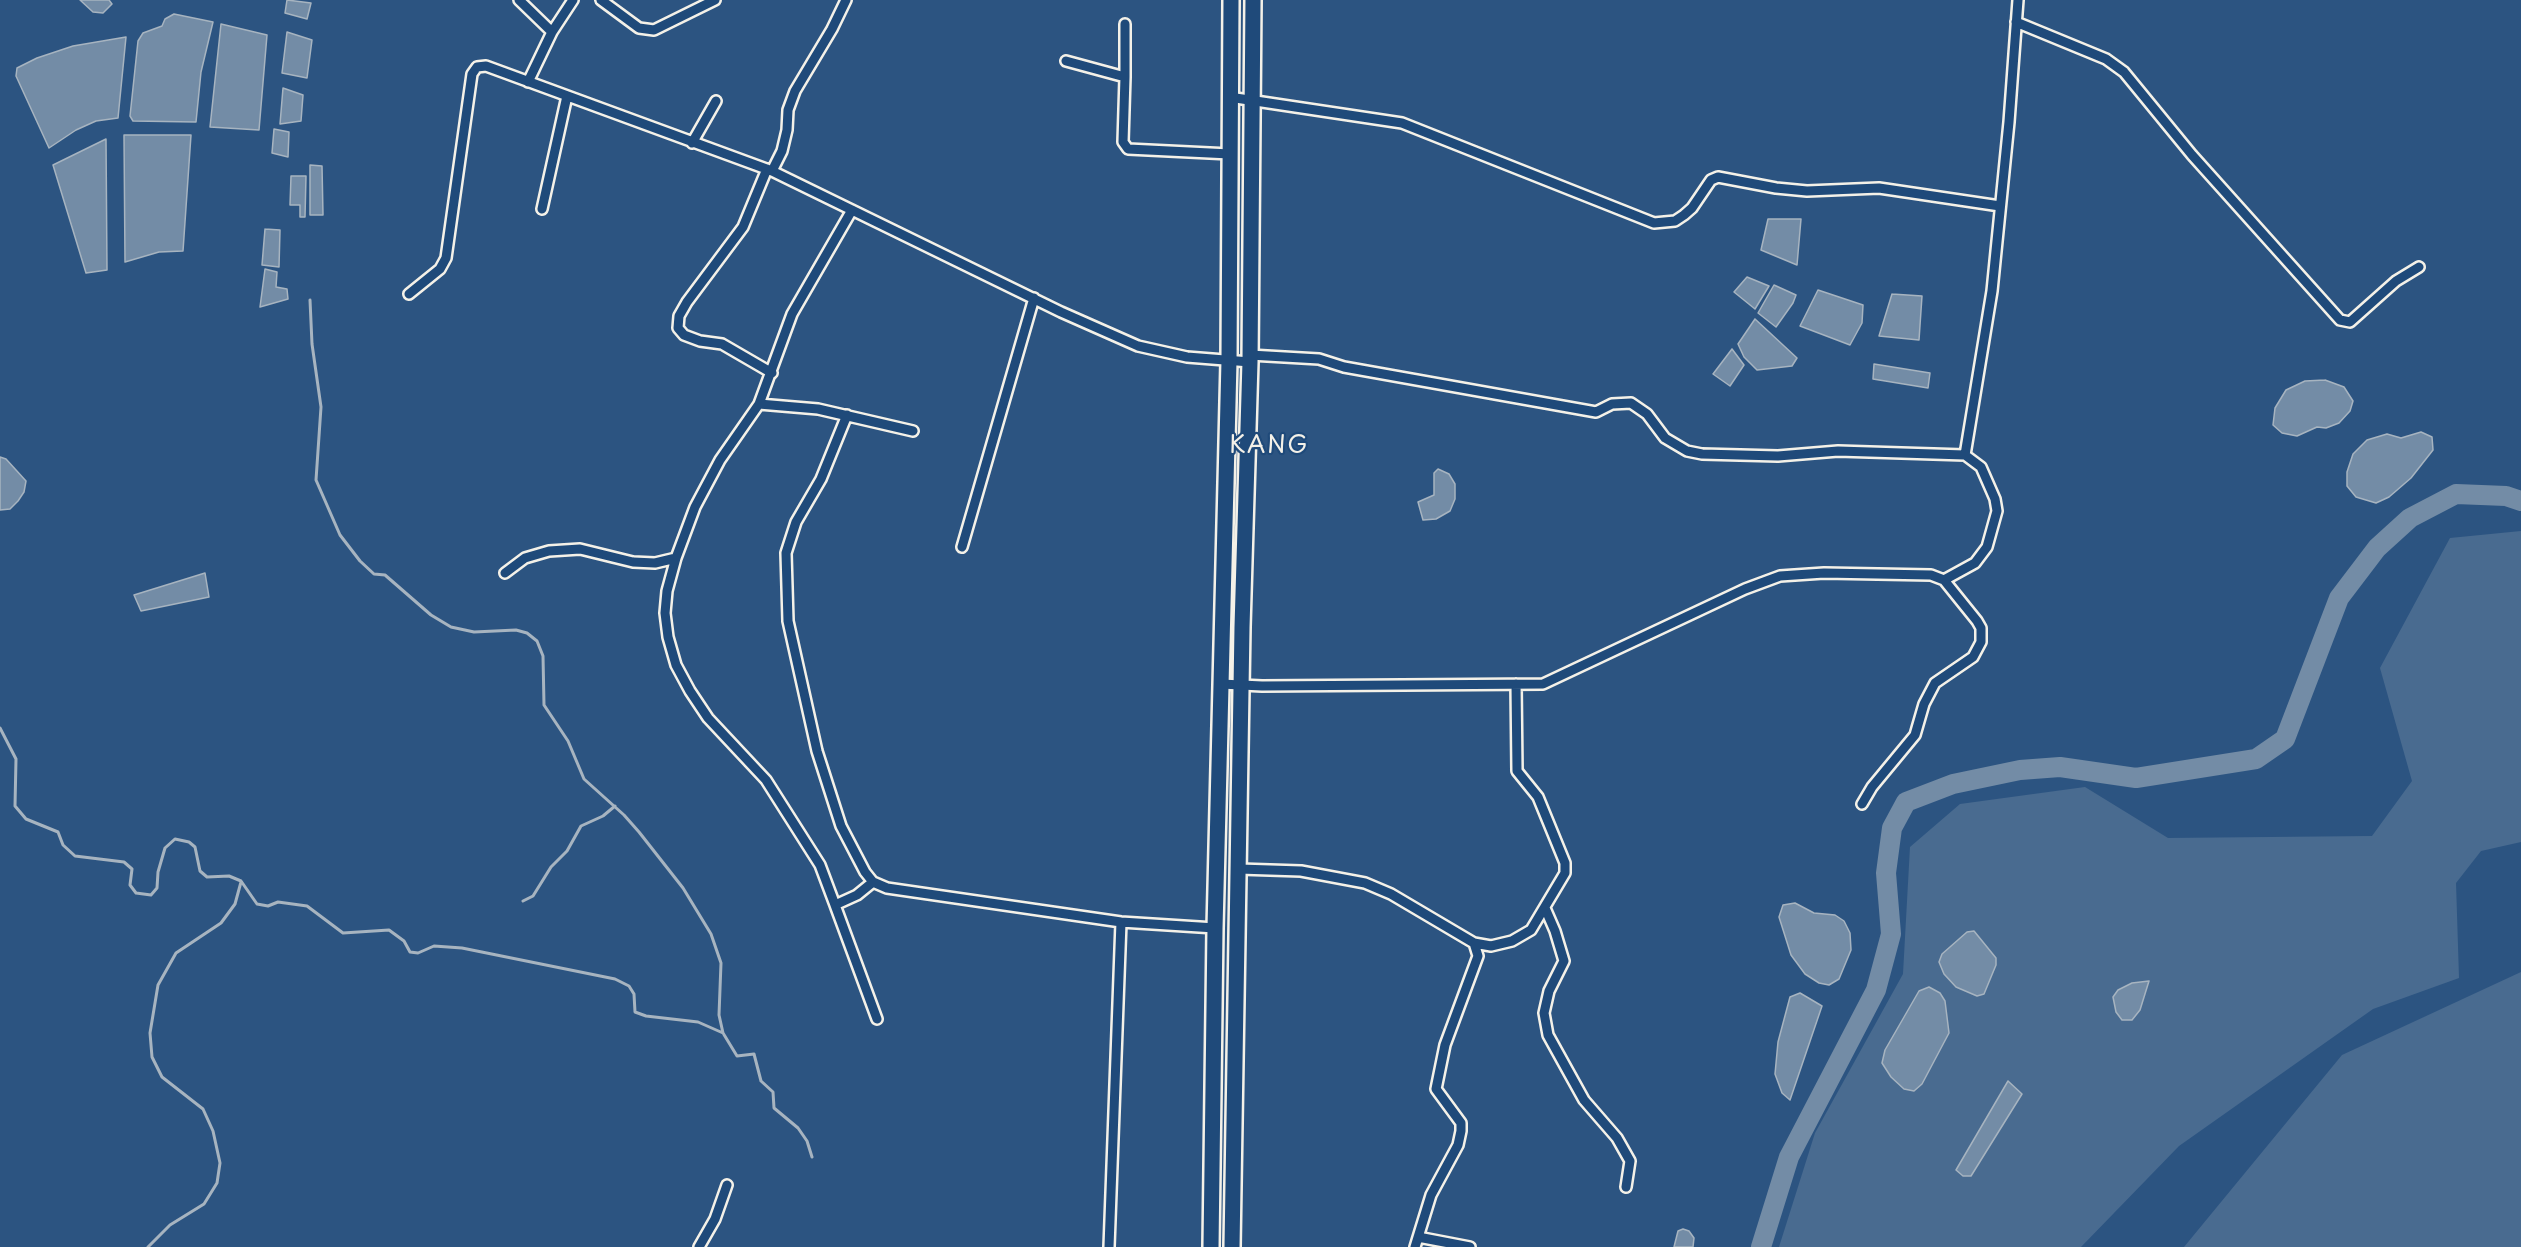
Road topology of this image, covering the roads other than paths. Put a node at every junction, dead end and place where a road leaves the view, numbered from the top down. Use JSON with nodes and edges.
{"nodes":[{"id":1,"x":519,"y":0,"type":"edge"},
{"id":2,"x":573,"y":0,"type":"edge"},
{"id":3,"x":601,"y":0,"type":"edge"},
{"id":4,"x":715,"y":0,"type":"edge"},
{"id":5,"x":846,"y":0,"type":"edge"},
{"id":6,"x":1231,"y":0,"type":"edge"},
{"id":7,"x":1253,"y":0,"type":"edge"},
{"id":8,"x":2018,"y":0,"type":"edge"},
{"id":9,"x":2016,"y":22,"type":"junction"},
{"id":10,"x":1125,"y":24,"type":"dead end"},
{"id":11,"x":552,"y":32,"type":"junction"},
{"id":12,"x":1066,"y":61,"type":"dead end"},
{"id":13,"x":1125,"y":77,"type":"junction"},
{"id":14,"x":528,"y":82,"type":"junction"},
{"id":15,"x":567,"y":96,"type":"junction"},
{"id":16,"x":1229,"y":97,"type":"junction"},
{"id":17,"x":1250,"y":100,"type":"junction"},
{"id":18,"x":716,"y":101,"type":"dead end"},
{"id":19,"x":692,"y":143,"type":"junction"},
{"id":20,"x":1230,"y":154,"type":"junction"},
{"id":21,"x":770,"y":170,"type":"junction"},
{"id":22,"x":2000,"y":206,"type":"junction"},
{"id":23,"x":542,"y":209,"type":"dead end"},
{"id":24,"x":852,"y":210,"type":"junction"},
{"id":25,"x":2419,"y":267,"type":"dead end"},
{"id":26,"x":409,"y":294,"type":"dead end"},
{"id":27,"x":1034,"y":298,"type":"junction"},
{"id":28,"x":1250,"y":359,"type":"junction"},
{"id":29,"x":1229,"y":361,"type":"junction"},
{"id":30,"x":772,"y":373,"type":"junction"},
{"id":31,"x":759,"y":404,"type":"junction"},
{"id":32,"x":847,"y":415,"type":"junction"},
{"id":33,"x":913,"y":431,"type":"dead end"},
{"id":34,"x":1965,"y":455,"type":"junction"},
{"id":35,"x":962,"y":547,"type":"dead end"},
{"id":36,"x":676,"y":558,"type":"junction"},
{"id":37,"x":505,"y":573,"type":"dead end"},
{"id":38,"x":1944,"y":580,"type":"junction"},
{"id":39,"x":1221,"y":684,"type":"junction"},
{"id":40,"x":1241,"y":684,"type":"junction"},
{"id":41,"x":1516,"y":684,"type":"junction"},
{"id":42,"x":1862,"y":804,"type":"dead end"},
{"id":43,"x":1239,"y":869,"type":"junction"},
{"id":44,"x":873,"y":882,"type":"junction"},
{"id":45,"x":835,"y":905,"type":"junction"},
{"id":46,"x":1545,"y":909,"type":"junction"},
{"id":47,"x":1121,"y":922,"type":"junction"},
{"id":48,"x":1215,"y":928,"type":"junction"},
{"id":49,"x":1474,"y":943,"type":"junction"},
{"id":50,"x":877,"y":1019,"type":"dead end"},
{"id":51,"x":727,"y":1185,"type":"dead end"},
{"id":52,"x":1626,"y":1187,"type":"dead end"},
{"id":53,"x":1212,"y":1220,"type":"junction"},
{"id":54,"x":1232,"y":1221,"type":"junction"},
{"id":55,"x":1418,"y":1237,"type":"junction"},
{"id":56,"x":699,"y":1247,"type":"edge"},
{"id":57,"x":1109,"y":1247,"type":"edge"},
{"id":58,"x":1211,"y":1247,"type":"edge"},
{"id":59,"x":1232,"y":1247,"type":"edge"},
{"id":60,"x":1414,"y":1247,"type":"edge"},
{"id":61,"x":1470,"y":1247,"type":"edge"}],
"edges":[{"from":1,"to":11,"type":"street"},
{"from":2,"to":11,"type":"street"},
{"from":3,"to":4,"type":"street"},
{"from":5,"to":21,"type":"street"},
{"from":6,"to":16,"type":"highway"},
{"from":7,"to":17,"type":"highway"},
{"from":8,"to":9,"type":"street"},
{"from":9,"to":22,"type":"street"},
{"from":9,"to":25,"type":"street"},
{"from":10,"to":13,"type":"street"},
{"from":11,"to":14,"type":"street"},
{"from":12,"to":13,"type":"street"},
{"from":13,"to":20,"type":"street"},
{"from":14,"to":15,"type":"street"},
{"from":14,"to":26,"type":"street"},
{"from":15,"to":19,"type":"street"},
{"from":15,"to":23,"type":"street"},
{"from":16,"to":17,"type":"street"},
{"from":16,"to":20,"type":"highway"},
{"from":17,"to":22,"type":"street"},
{"from":17,"to":28,"type":"highway"},
{"from":18,"to":19,"type":"street"},
{"from":19,"to":21,"type":"street"},
{"from":20,"to":29,"type":"highway"},
{"from":21,"to":24,"type":"street"},
{"from":21,"to":30,"type":"street"},
{"from":22,"to":34,"type":"street"},
{"from":24,"to":27,"type":"street"},
{"from":24,"to":30,"type":"street"},
{"from":27,"to":29,"type":"street"},
{"from":27,"to":35,"type":"street"},
{"from":28,"to":29,"type":"street"},
{"from":28,"to":34,"type":"street"},
{"from":28,"to":40,"type":"highway"},
{"from":29,"to":39,"type":"highway"},
{"from":30,"to":31,"type":"street"},
{"from":31,"to":32,"type":"street"},
{"from":31,"to":36,"type":"street"},
{"from":32,"to":33,"type":"street"},
{"from":32,"to":44,"type":"street"},
{"from":34,"to":38,"type":"street"},
{"from":36,"to":37,"type":"street"},
{"from":36,"to":45,"type":"street"},
{"from":38,"to":41,"type":"street"},
{"from":38,"to":42,"type":"street"},
{"from":39,"to":40,"type":"street"},
{"from":39,"to":48,"type":"highway"},
{"from":40,"to":41,"type":"street"},
{"from":40,"to":43,"type":"highway"},
{"from":41,"to":46,"type":"street"},
{"from":43,"to":49,"type":"street"},
{"from":43,"to":54,"type":"highway"},
{"from":44,"to":45,"type":"street"},
{"from":44,"to":47,"type":"street"},
{"from":45,"to":50,"type":"street"},
{"from":46,"to":49,"type":"street"},
{"from":46,"to":52,"type":"street"},
{"from":47,"to":48,"type":"street"},
{"from":47,"to":57,"type":"street"},
{"from":48,"to":53,"type":"highway"},
{"from":49,"to":55,"type":"street"},
{"from":51,"to":56,"type":"street"},
{"from":53,"to":54,"type":"highway"},
{"from":53,"to":58,"type":"highway"},
{"from":54,"to":59,"type":"highway"},
{"from":55,"to":60,"type":"street"},
{"from":55,"to":61,"type":"street"}]}
